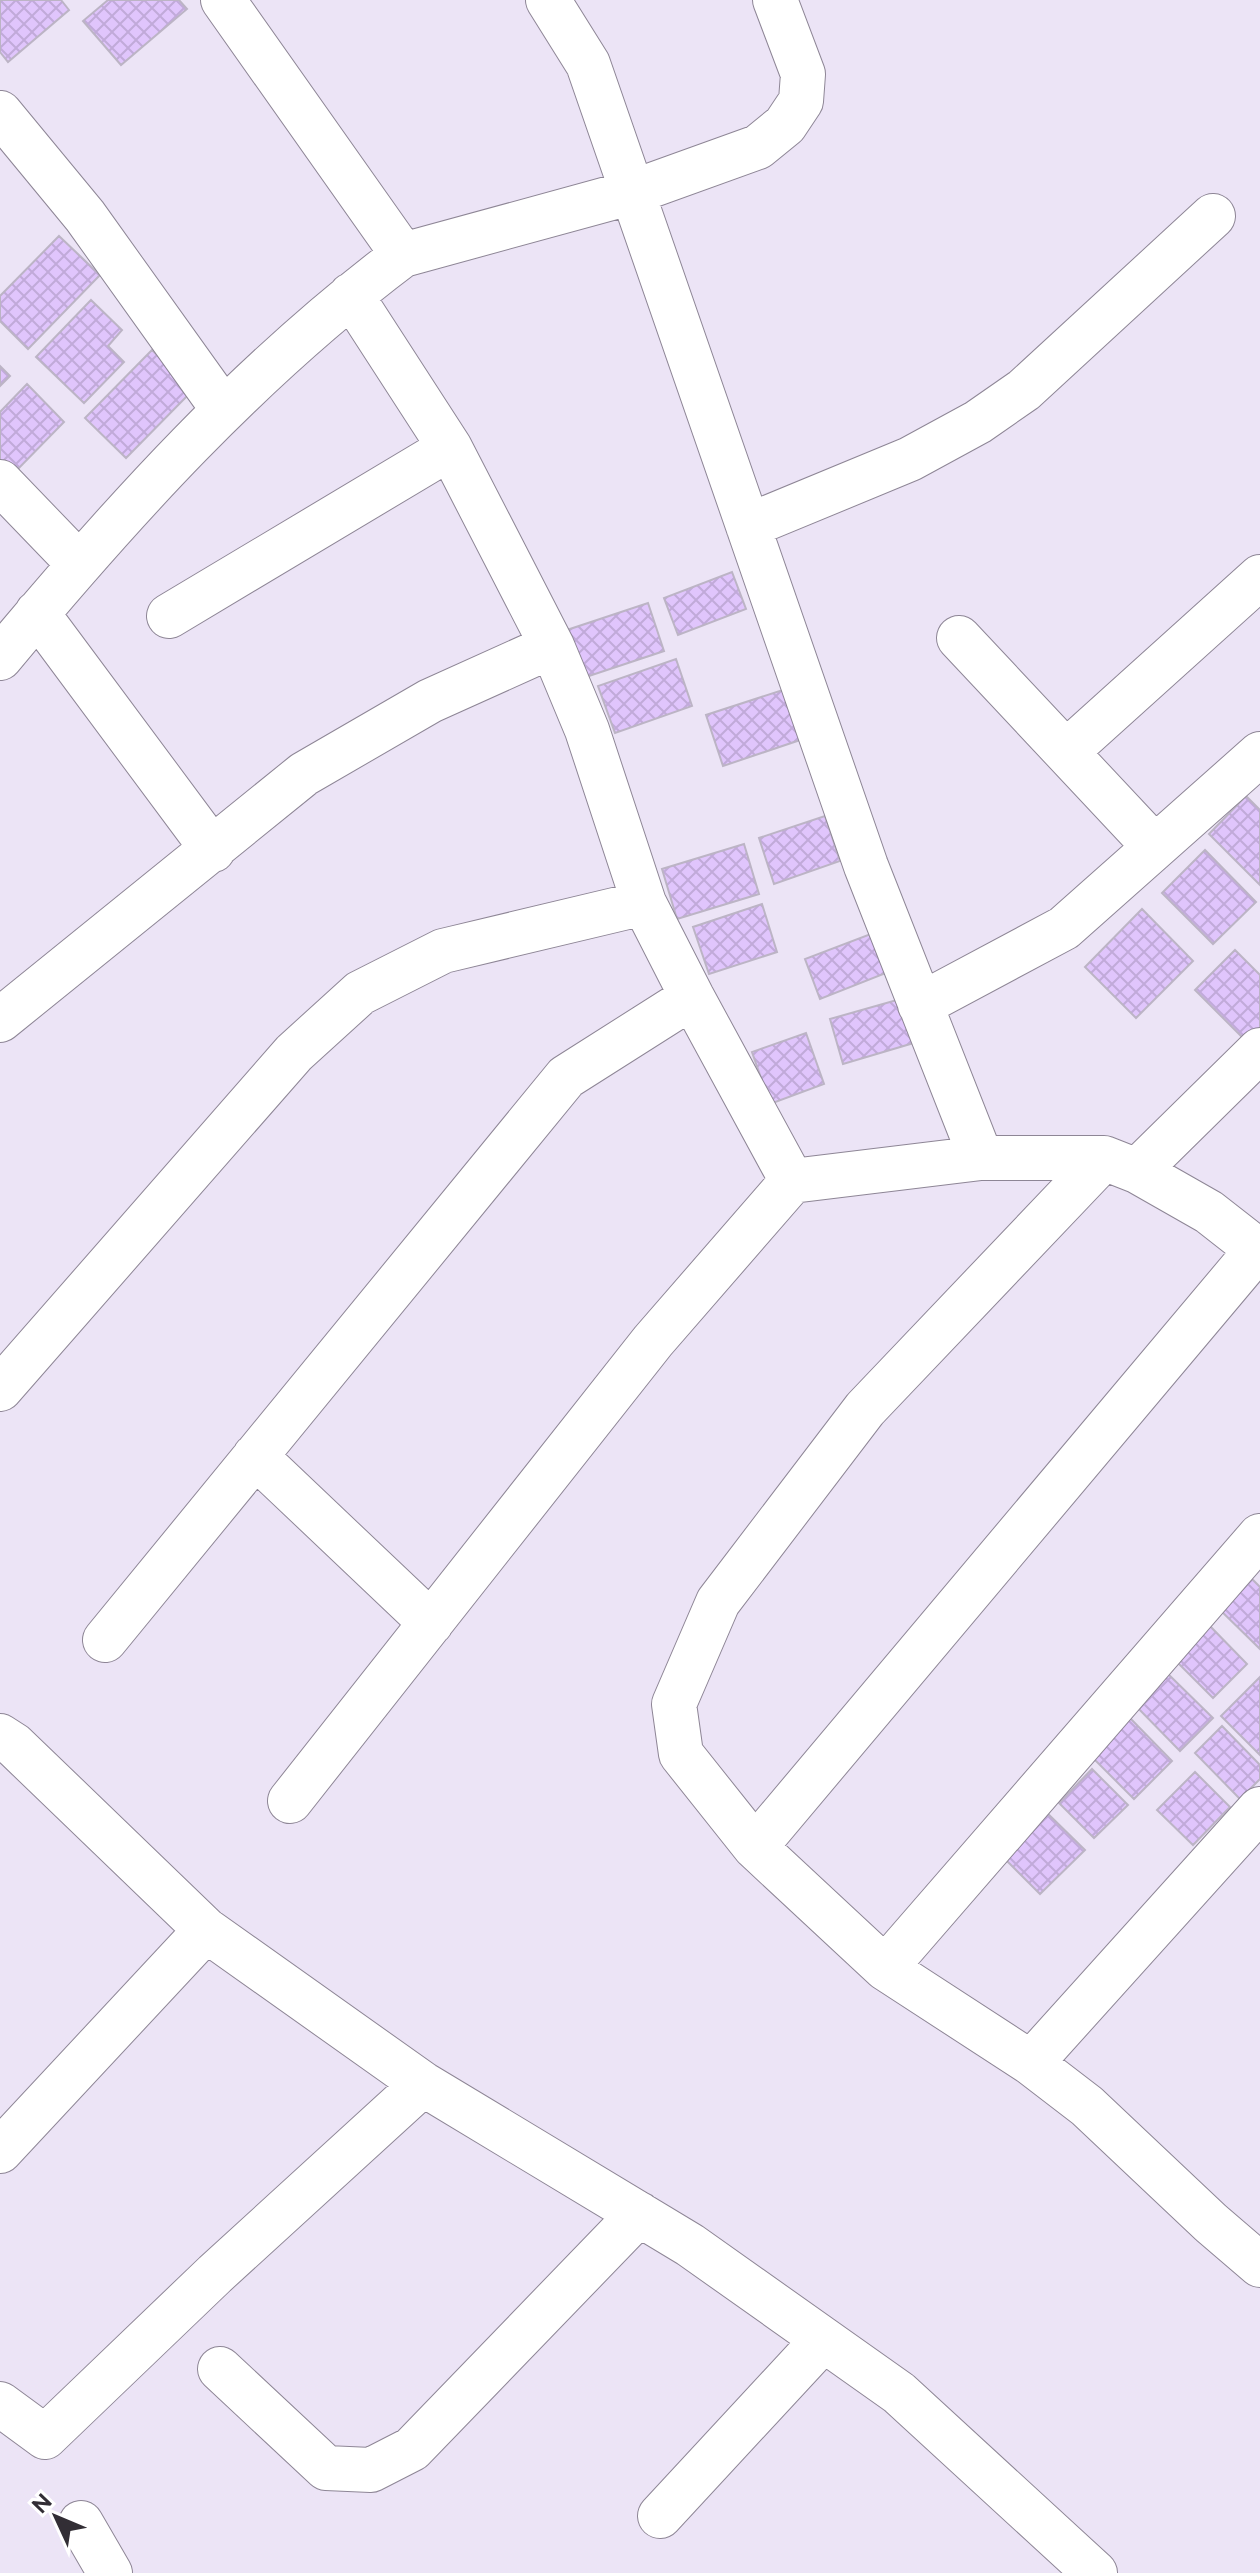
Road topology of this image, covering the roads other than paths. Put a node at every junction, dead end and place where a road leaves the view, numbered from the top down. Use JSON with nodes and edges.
{"nodes":[{"id":1,"x":223,"y":0,"type":"edge"},
{"id":2,"x":548,"y":0,"type":"edge"},
{"id":3,"x":775,"y":0,"type":"edge"},
{"id":4,"x":0,"y":113,"type":"edge"},
{"id":5,"x":633,"y":192,"type":"junction"},
{"id":6,"x":1213,"y":216,"type":"dead end"},
{"id":7,"x":403,"y":255,"type":"junction"},
{"id":8,"x":351,"y":295,"type":"junction"},
{"id":9,"x":223,"y":409,"type":"junction"},
{"id":10,"x":450,"y":448,"type":"junction"},
{"id":11,"x":0,"y":482,"type":"edge"},
{"id":12,"x":748,"y":526,"type":"junction"},
{"id":13,"x":78,"y":563,"type":"junction"},
{"id":14,"x":1260,"y":577,"type":"edge"},
{"id":15,"x":37,"y":613,"type":"junction"},
{"id":16,"x":169,"y":616,"type":"dead end"},
{"id":17,"x":959,"y":638,"type":"dead end"},
{"id":18,"x":552,"y":646,"type":"junction"},
{"id":19,"x":0,"y":658,"type":"edge"},
{"id":20,"x":1066,"y":752,"type":"junction"},
{"id":21,"x":1260,"y":754,"type":"edge"},
{"id":22,"x":1154,"y":846,"type":"junction"},
{"id":23,"x":213,"y":850,"type":"junction"},
{"id":24,"x":644,"y":903,"type":"junction"},
{"id":25,"x":692,"y":997,"type":"junction"},
{"id":26,"x":920,"y":1005,"type":"junction"},
{"id":27,"x":0,"y":1020,"type":"edge"},
{"id":28,"x":1260,"y":1050,"type":"edge"},
{"id":29,"x":981,"y":1158,"type":"junction"},
{"id":30,"x":1120,"y":1164,"type":"junction"},
{"id":31,"x":792,"y":1181,"type":"junction"},
{"id":32,"x":1259,"y":1251,"type":"edge"},
{"id":33,"x":0,"y":1389,"type":"edge"},
{"id":34,"x":255,"y":1456,"type":"junction"},
{"id":35,"x":1260,"y":1536,"type":"edge"},
{"id":36,"x":431,"y":1623,"type":"junction"},
{"id":37,"x":105,"y":1640,"type":"dead end"},
{"id":38,"x":0,"y":1736,"type":"edge"},
{"id":39,"x":290,"y":1801,"type":"dead end"},
{"id":40,"x":1260,"y":1809,"type":"edge"},
{"id":41,"x":755,"y":1847,"type":"junction"},
{"id":42,"x":206,"y":1930,"type":"junction"},
{"id":43,"x":885,"y":1968,"type":"junction"},
{"id":44,"x":1031,"y":2063,"type":"junction"},
{"id":45,"x":423,"y":2084,"type":"junction"},
{"id":46,"x":0,"y":2151,"type":"edge"},
{"id":47,"x":639,"y":2214,"type":"junction"},
{"id":48,"x":1260,"y":2265,"type":"edge"},
{"id":49,"x":823,"y":2340,"type":"junction"},
{"id":50,"x":220,"y":2369,"type":"dead end"},
{"id":51,"x":0,"y":2404,"type":"edge"},
{"id":52,"x":660,"y":2516,"type":"dead end"},
{"id":53,"x":81,"y":2523,"type":"dead end"},
{"id":54,"x":110,"y":2573,"type":"edge"},
{"id":55,"x":1095,"y":2573,"type":"edge"}],
"edges":[{"from":1,"to":7,"type":"street"},
{"from":2,"to":5,"type":"street"},
{"from":3,"to":5,"type":"street"},
{"from":4,"to":9,"type":"street"},
{"from":5,"to":7,"type":"street"},
{"from":5,"to":12,"type":"street"},
{"from":6,"to":12,"type":"street"},
{"from":7,"to":8,"type":"street"},
{"from":8,"to":9,"type":"street"},
{"from":8,"to":10,"type":"street"},
{"from":9,"to":13,"type":"street"},
{"from":10,"to":16,"type":"street"},
{"from":10,"to":18,"type":"street"},
{"from":11,"to":13,"type":"street"},
{"from":12,"to":26,"type":"street"},
{"from":13,"to":15,"type":"street"},
{"from":14,"to":20,"type":"street"},
{"from":15,"to":19,"type":"street"},
{"from":15,"to":23,"type":"street"},
{"from":17,"to":20,"type":"street"},
{"from":18,"to":23,"type":"street"},
{"from":18,"to":24,"type":"street"},
{"from":20,"to":22,"type":"street"},
{"from":21,"to":22,"type":"street"},
{"from":22,"to":26,"type":"street"},
{"from":23,"to":27,"type":"street"},
{"from":24,"to":25,"type":"street"},
{"from":24,"to":33,"type":"street"},
{"from":25,"to":31,"type":"street"},
{"from":25,"to":34,"type":"street"},
{"from":26,"to":29,"type":"street"},
{"from":28,"to":30,"type":"street"},
{"from":29,"to":30,"type":"street"},
{"from":29,"to":31,"type":"street"},
{"from":30,"to":32,"type":"street"},
{"from":30,"to":41,"type":"street"},
{"from":31,"to":36,"type":"street"},
{"from":32,"to":41,"type":"street"},
{"from":34,"to":36,"type":"street"},
{"from":34,"to":37,"type":"street"},
{"from":35,"to":43,"type":"street"},
{"from":36,"to":39,"type":"street"},
{"from":38,"to":42,"type":"street"},
{"from":40,"to":44,"type":"street"},
{"from":41,"to":43,"type":"street"},
{"from":42,"to":45,"type":"street"},
{"from":42,"to":46,"type":"street"},
{"from":43,"to":44,"type":"street"},
{"from":44,"to":48,"type":"street"},
{"from":45,"to":47,"type":"street"},
{"from":45,"to":51,"type":"street"},
{"from":47,"to":49,"type":"street"},
{"from":47,"to":50,"type":"street"},
{"from":49,"to":52,"type":"street"},
{"from":49,"to":55,"type":"street"},
{"from":53,"to":54,"type":"street"}]}
